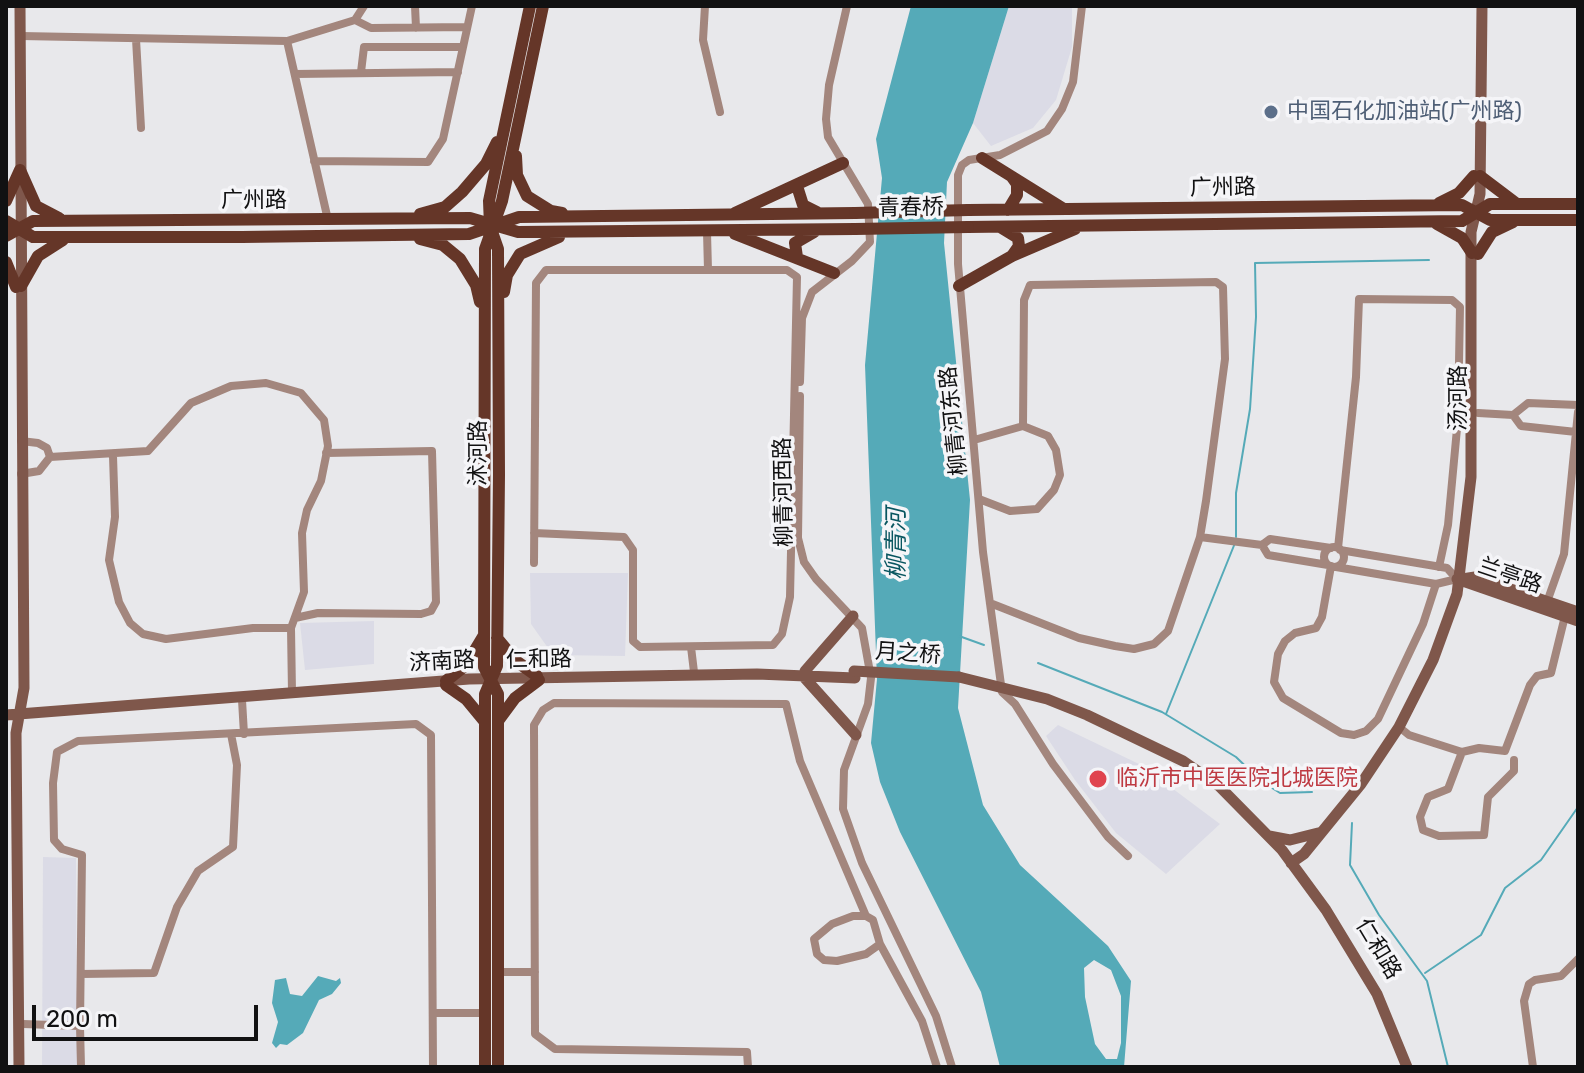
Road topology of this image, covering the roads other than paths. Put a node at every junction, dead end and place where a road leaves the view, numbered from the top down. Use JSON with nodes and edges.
{"nodes":[{"id":1,"x":20,"y":6,"type":"edge"},
{"id":2,"x":364,"y":6,"type":"edge"},
{"id":3,"x":415,"y":6,"type":"edge"},
{"id":4,"x":472,"y":6,"type":"edge"},
{"id":5,"x":530,"y":6,"type":"edge"},
{"id":6,"x":543,"y":6,"type":"edge"},
{"id":7,"x":705,"y":6,"type":"edge"},
{"id":8,"x":847,"y":6,"type":"edge"},
{"id":9,"x":1082,"y":6,"type":"edge"},
{"id":10,"x":1475,"y":6,"type":"edge"},
{"id":11,"x":1482,"y":6,"type":"edge"},
{"id":12,"x":355,"y":20,"type":"junction"},
{"id":13,"x":467,"y":27,"type":"junction"},
{"id":14,"x":416,"y":28,"type":"junction"},
{"id":15,"x":21,"y":36,"type":"junction"},
{"id":16,"x":136,"y":39,"type":"junction"},
{"id":17,"x":287,"y":41,"type":"junction"},
{"id":18,"x":463,"y":47,"type":"junction"},
{"id":19,"x":361,"y":72,"type":"junction"},
{"id":20,"x":458,"y":72,"type":"junction"},
{"id":21,"x":295,"y":74,"type":"junction"},
{"id":22,"x":720,"y":112,"type":"dead end"},
{"id":23,"x":141,"y":128,"type":"dead end"},
{"id":24,"x":504,"y":129,"type":"junction"},
{"id":25,"x":515,"y":137,"type":"junction"},
{"id":26,"x":982,"y":158,"type":"junction"},
{"id":27,"x":314,"y":161,"type":"junction"},
{"id":28,"x":843,"y":163,"type":"junction"},
{"id":29,"x":20,"y":170,"type":"junction"},
{"id":30,"x":1477,"y":176,"type":"junction"},
{"id":31,"x":1012,"y":177,"type":"junction"},
{"id":32,"x":797,"y":186,"type":"junction"},
{"id":33,"x":6,"y":201,"type":"edge"},
{"id":34,"x":1517,"y":204,"type":"junction"},
{"id":35,"x":1578,"y":204,"type":"edge"},
{"id":36,"x":1433,"y":206,"type":"junction"},
{"id":37,"x":968,"y":210,"type":"joint"},
{"id":38,"x":1008,"y":210,"type":"junction"},
{"id":39,"x":1066,"y":210,"type":"junction"},
{"id":40,"x":855,"y":213,"type":"joint"},
{"id":41,"x":820,"y":214,"type":"junction"},
{"id":42,"x":1477,"y":214,"type":"junction"},
{"id":43,"x":728,"y":216,"type":"junction"},
{"id":44,"x":581,"y":217,"type":"junction"},
{"id":45,"x":402,"y":219,"type":"junction"},
{"id":46,"x":328,"y":220,"type":"junction"},
{"id":47,"x":1517,"y":220,"type":"junction"},
{"id":48,"x":1578,"y":220,"type":"edge"},
{"id":49,"x":6,"y":221,"type":"edge"},
{"id":50,"x":66,"y":221,"type":"junction"},
{"id":51,"x":1430,"y":222,"type":"junction"},
{"id":52,"x":490,"y":226,"type":"junction"},
{"id":53,"x":1083,"y":226,"type":"junction"},
{"id":54,"x":968,"y":227,"type":"joint"},
{"id":55,"x":998,"y":227,"type":"junction"},
{"id":56,"x":855,"y":229,"type":"joint"},
{"id":57,"x":20,"y":230,"type":"junction"},
{"id":58,"x":817,"y":230,"type":"junction"},
{"id":59,"x":576,"y":232,"type":"junction"},
{"id":60,"x":707,"y":232,"type":"junction"},
{"id":61,"x":728,"y":232,"type":"junction"},
{"id":62,"x":405,"y":235,"type":"junction"},
{"id":63,"x":6,"y":236,"type":"edge"},
{"id":64,"x":72,"y":237,"type":"junction"},
{"id":65,"x":1475,"y":253,"type":"junction"},
{"id":66,"x":1012,"y":256,"type":"junction"},
{"id":67,"x":797,"y":257,"type":"junction"},
{"id":68,"x":6,"y":262,"type":"edge"},
{"id":69,"x":708,"y":270,"type":"junction"},
{"id":70,"x":834,"y":273,"type":"junction"},
{"id":71,"x":18,"y":286,"type":"junction"},
{"id":72,"x":959,"y":286,"type":"junction"},
{"id":73,"x":492,"y":321,"type":"junction"},
{"id":74,"x":1578,"y":405,"type":"edge"},
{"id":75,"x":1578,"y":412,"type":"edge"},
{"id":76,"x":1478,"y":413,"type":"junction"},
{"id":77,"x":1513,"y":415,"type":"junction"},
{"id":78,"x":1023,"y":426,"type":"junction"},
{"id":79,"x":1576,"y":432,"type":"edge"},
{"id":80,"x":974,"y":440,"type":"junction"},
{"id":81,"x":21,"y":441,"type":"junction"},
{"id":82,"x":326,"y":453,"type":"junction"},
{"id":83,"x":113,"y":456,"type":"junction"},
{"id":84,"x":50,"y":457,"type":"junction"},
{"id":85,"x":21,"y":474,"type":"junction"},
{"id":86,"x":979,"y":499,"type":"junction"},
{"id":87,"x":534,"y":533,"type":"junction"},
{"id":88,"x":1200,"y":537,"type":"junction"},
{"id":89,"x":1262,"y":545,"type":"junction"},
{"id":90,"x":1336,"y":549,"type":"junction"},
{"id":91,"x":534,"y":563,"type":"dead end"},
{"id":92,"x":1332,"y":566,"type":"junction"},
{"id":93,"x":1439,"y":567,"type":"junction"},
{"id":94,"x":1457,"y":579,"type":"junction"},
{"id":95,"x":1436,"y":584,"type":"junction"},
{"id":96,"x":1547,"y":602,"type":"junction"},
{"id":97,"x":990,"y":603,"type":"junction"},
{"id":98,"x":1578,"y":612,"type":"edge"},
{"id":99,"x":853,"y":616,"type":"junction"},
{"id":100,"x":1565,"y":616,"type":"junction"},
{"id":101,"x":295,"y":618,"type":"junction"},
{"id":102,"x":1578,"y":621,"type":"edge"},
{"id":103,"x":291,"y":628,"type":"junction"},
{"id":104,"x":491,"y":636,"type":"junction"},
{"id":105,"x":691,"y":647,"type":"junction"},
{"id":106,"x":694,"y":672,"type":"junction"},
{"id":107,"x":804,"y":673,"type":"junction"},
{"id":108,"x":854,"y":674,"type":"joint"},
{"id":109,"x":538,"y":678,"type":"junction"},
{"id":110,"x":491,"y":680,"type":"junction"},
{"id":111,"x":960,"y":680,"type":"joint"},
{"id":112,"x":446,"y":683,"type":"junction"},
{"id":113,"x":1002,"y":690,"type":"junction"},
{"id":114,"x":292,"y":693,"type":"junction"},
{"id":115,"x":242,"y":700,"type":"junction"},
{"id":116,"x":20,"y":712,"type":"junction"},
{"id":117,"x":6,"y":713,"type":"edge"},
{"id":118,"x":491,"y":721,"type":"junction"},
{"id":119,"x":1399,"y":727,"type":"junction"},
{"id":120,"x":231,"y":734,"type":"junction"},
{"id":121,"x":244,"y":734,"type":"junction"},
{"id":122,"x":856,"y":735,"type":"junction"},
{"id":123,"x":1462,"y":752,"type":"junction"},
{"id":124,"x":1514,"y":760,"type":"dead end"},
{"id":125,"x":1323,"y":831,"type":"junction"},
{"id":126,"x":1269,"y":836,"type":"junction"},
{"id":127,"x":1128,"y":856,"type":"dead end"},
{"id":128,"x":1291,"y":863,"type":"junction"},
{"id":129,"x":866,"y":916,"type":"junction"},
{"id":130,"x":891,"y":920,"type":"junction"},
{"id":131,"x":876,"y":927,"type":"junction"},
{"id":132,"x":880,"y":944,"type":"junction"},
{"id":133,"x":1578,"y":959,"type":"edge"},
{"id":134,"x":499,"y":972,"type":"junction"},
{"id":135,"x":535,"y":972,"type":"junction"},
{"id":136,"x":81,"y":974,"type":"junction"},
{"id":137,"x":433,"y":1013,"type":"junction"},
{"id":138,"x":485,"y":1013,"type":"junction"},
{"id":139,"x":23,"y":1024,"type":"junction"},
{"id":140,"x":80,"y":1026,"type":"junction"},
{"id":141,"x":21,"y":1067,"type":"edge"},
{"id":142,"x":81,"y":1067,"type":"edge"},
{"id":143,"x":433,"y":1067,"type":"edge"},
{"id":144,"x":485,"y":1067,"type":"edge"},
{"id":145,"x":498,"y":1067,"type":"edge"},
{"id":146,"x":748,"y":1067,"type":"edge"},
{"id":147,"x":937,"y":1067,"type":"edge"},
{"id":148,"x":952,"y":1067,"type":"edge"},
{"id":149,"x":1409,"y":1067,"type":"edge"},
{"id":150,"x":1533,"y":1067,"type":"edge"}],
"edges":[{"from":1,"to":15,"type":"street"},
{"from":2,"to":12,"type":"street"},
{"from":3,"to":14,"type":"street"},
{"from":4,"to":13,"type":"street"},
{"from":5,"to":24,"type":"main road","name":"沭河路"},
{"from":6,"to":25,"type":"main road","name":"沭河路"},
{"from":7,"to":22,"type":"street"},
{"from":8,"to":28,"type":"street","name":"柳青河西路"},
{"from":9,"to":26,"type":"street","name":"柳青河东路"},
{"from":10,"to":30,"type":"street","name":"汤河路"},
{"from":11,"to":30,"type":"street","name":"汤河路"},
{"from":12,"to":14,"type":"street"},
{"from":12,"to":17,"type":"street"},
{"from":13,"to":14,"type":"street"},
{"from":13,"to":18,"type":"street"},
{"from":15,"to":16,"type":"street"},
{"from":15,"to":29,"type":"street"},
{"from":16,"to":17,"type":"street"},
{"from":16,"to":23,"type":"street"},
{"from":17,"to":21,"type":"street"},
{"from":18,"to":19,"type":"street"},
{"from":18,"to":20,"type":"street"},
{"from":19,"to":20,"type":"street"},
{"from":19,"to":21,"type":"street"},
{"from":20,"to":27,"type":"street"},
{"from":21,"to":27,"type":"street"},
{"from":24,"to":45,"type":"main road"},
{"from":24,"to":52,"type":"main road","name":"沭河路"},
{"from":25,"to":44,"type":"main road"},
{"from":25,"to":52,"type":"main road","name":"沭河路"},
{"from":26,"to":31,"type":"main road"},
{"from":26,"to":72,"type":"street","name":"柳青河东路"},
{"from":27,"to":46,"type":"street"},
{"from":28,"to":32,"type":"main road"},
{"from":28,"to":70,"type":"street","name":"柳青河西路"},
{"from":29,"to":33,"type":"main road"},
{"from":29,"to":50,"type":"main road"},
{"from":29,"to":57,"type":"street"},
{"from":30,"to":34,"type":"main road"},
{"from":30,"to":36,"type":"main road"},
{"from":30,"to":42,"type":"street","name":"汤河路"},
{"from":31,"to":38,"type":"main road"},
{"from":31,"to":39,"type":"main road"},
{"from":32,"to":41,"type":"main road"},
{"from":32,"to":43,"type":"main road"},
{"from":34,"to":35,"type":"main road","name":"广州路"},
{"from":34,"to":42,"type":"main road","name":"广州路"},
{"from":36,"to":39,"type":"main road","name":"广州路"},
{"from":36,"to":42,"type":"main road","name":"广州路"},
{"from":37,"to":38,"type":"main road","name":"广州路"},
{"from":37,"to":40,"type":"main road","name":"青春桥","bridge":true},
{"from":38,"to":39,"type":"main road","name":"广州路"},
{"from":40,"to":41,"type":"main road","name":"广州路"},
{"from":41,"to":43,"type":"main road","name":"广州路"},
{"from":42,"to":47,"type":"main road","name":"广州路"},
{"from":42,"to":51,"type":"main road","name":"广州路"},
{"from":42,"to":65,"type":"street","name":"汤河路"},
{"from":43,"to":44,"type":"main road","name":"广州路"},
{"from":44,"to":52,"type":"main road","name":"广州路"},
{"from":45,"to":46,"type":"main road","name":"广州路"},
{"from":45,"to":52,"type":"main road","name":"广州路"},
{"from":46,"to":50,"type":"main road","name":"广州路"},
{"from":47,"to":48,"type":"main road","name":"广州路"},
{"from":47,"to":65,"type":"main road"},
{"from":49,"to":57,"type":"main road","name":"广州路"},
{"from":50,"to":57,"type":"main road","name":"广州路"},
{"from":51,"to":53,"type":"main road","name":"广州路"},
{"from":51,"to":65,"type":"main road"},
{"from":52,"to":59,"type":"main road","name":"广州路"},
{"from":52,"to":62,"type":"main road","name":"广州路"},
{"from":52,"to":73,"type":"main road","name":"沭河路"},
{"from":53,"to":55,"type":"main road","name":"广州路"},
{"from":53,"to":66,"type":"main road"},
{"from":54,"to":55,"type":"main road","name":"广州路"},
{"from":54,"to":56,"type":"main road","name":"青春桥","bridge":true},
{"from":55,"to":66,"type":"main road"},
{"from":56,"to":58,"type":"main road","name":"广州路"},
{"from":57,"to":63,"type":"main road","name":"广州路"},
{"from":57,"to":64,"type":"main road","name":"广州路"},
{"from":57,"to":71,"type":"street"},
{"from":58,"to":61,"type":"main road","name":"广州路"},
{"from":58,"to":67,"type":"main road"},
{"from":59,"to":60,"type":"main road","name":"广州路"},
{"from":59,"to":73,"type":"main road"},
{"from":60,"to":61,"type":"main road","name":"广州路"},
{"from":60,"to":69,"type":"street"},
{"from":61,"to":67,"type":"main road"},
{"from":62,"to":64,"type":"main road","name":"广州路"},
{"from":62,"to":73,"type":"main road"},
{"from":64,"to":71,"type":"main road"},
{"from":65,"to":76,"type":"street","name":"汤河路"},
{"from":65,"to":94,"type":"street","name":"汤河路"},
{"from":66,"to":72,"type":"main road"},
{"from":67,"to":70,"type":"main road"},
{"from":68,"to":71,"type":"main road"},
{"from":69,"to":87,"type":"street"},
{"from":69,"to":105,"type":"street"},
{"from":70,"to":99,"type":"street","name":"柳青河西路"},
{"from":71,"to":81,"type":"street"},
{"from":71,"to":116,"type":"street"},
{"from":72,"to":80,"type":"street","name":"柳青河东路"},
{"from":73,"to":104,"type":"main road","name":"沭河路"},
{"from":74,"to":77,"type":"street"},
{"from":75,"to":79,"type":"street"},
{"from":76,"to":77,"type":"street"},
{"from":76,"to":94,"type":"street","name":"汤河路"},
{"from":77,"to":79,"type":"street"},
{"from":78,"to":80,"type":"street"},
{"from":78,"to":86,"type":"street"},
{"from":78,"to":88,"type":"street"},
{"from":79,"to":96,"type":"street"},
{"from":80,"to":86,"type":"street","name":"柳青河东路"},
{"from":81,"to":84,"type":"street"},
{"from":81,"to":85,"type":"street"},
{"from":82,"to":83,"type":"street"},
{"from":82,"to":101,"type":"street"},
{"from":82,"to":101,"type":"street"},
{"from":83,"to":84,"type":"street"},
{"from":83,"to":103,"type":"street"},
{"from":84,"to":85,"type":"street"},
{"from":85,"to":116,"type":"street"},
{"from":86,"to":97,"type":"street","name":"柳青河东路"},
{"from":87,"to":91,"type":"street"},
{"from":87,"to":105,"type":"street"},
{"from":88,"to":89,"type":"street"},
{"from":88,"to":97,"type":"street"},
{"from":89,"to":90,"type":"street"},
{"from":89,"to":92,"type":"street"},
{"from":90,"to":92,"type":"street"},
{"from":90,"to":92,"type":"street"},
{"from":90,"to":93,"type":"street"},
{"from":90,"to":93,"type":"street"},
{"from":92,"to":95,"type":"street"},
{"from":92,"to":95,"type":"street"},
{"from":93,"to":94,"type":"street"},
{"from":94,"to":95,"type":"street"},
{"from":94,"to":96,"type":"street","name":"兰亭路"},
{"from":94,"to":100,"type":"street","name":"兰亭路"},
{"from":94,"to":119,"type":"street","name":"汤河路"},
{"from":96,"to":98,"type":"street","name":"兰亭路"},
{"from":97,"to":113,"type":"street","name":"柳青河东路"},
{"from":99,"to":107,"type":"street"},
{"from":99,"to":122,"type":"street","name":"柳青河西路"},
{"from":100,"to":102,"type":"street","name":"兰亭路"},
{"from":100,"to":123,"type":"street"},
{"from":101,"to":103,"type":"street"},
{"from":103,"to":114,"type":"street"},
{"from":104,"to":109,"type":"main road"},
{"from":104,"to":110,"type":"main road","name":"沭河路"},
{"from":104,"to":112,"type":"main road"},
{"from":105,"to":106,"type":"street"},
{"from":106,"to":107,"type":"street","name":"仁和路"},
{"from":106,"to":109,"type":"street","name":"仁和路"},
{"from":107,"to":108,"type":"street","name":"仁和路"},
{"from":107,"to":109,"type":"street","name":"仁和路"},
{"from":107,"to":122,"type":"street"},
{"from":108,"to":111,"type":"street","name":"月之桥"},
{"from":109,"to":110,"type":"street","name":"仁和路"},
{"from":109,"to":118,"type":"main road"},
{"from":110,"to":112,"type":"street","name":"济南路"},
{"from":110,"to":118,"type":"main road","name":"沭河路"},
{"from":111,"to":113,"type":"street","name":"仁和路"},
{"from":112,"to":114,"type":"street","name":"济南路"},
{"from":112,"to":115,"type":"street","name":"济南路"},
{"from":112,"to":118,"type":"main road"},
{"from":113,"to":126,"type":"street","name":"仁和路"},
{"from":113,"to":127,"type":"street"},
{"from":113,"to":128,"type":"street","name":"仁和路"},
{"from":114,"to":116,"type":"street","name":"济南路"},
{"from":115,"to":116,"type":"street","name":"济南路"},
{"from":115,"to":121,"type":"street"},
{"from":116,"to":117,"type":"street","name":"济南路"},
{"from":116,"to":139,"type":"street"},
{"from":116,"to":141,"type":"street"},
{"from":118,"to":134,"type":"main road","name":"沭河路"},
{"from":118,"to":138,"type":"main road","name":"沭河路"},
{"from":119,"to":123,"type":"street"},
{"from":119,"to":125,"type":"street","name":"汤河路"},
{"from":120,"to":121,"type":"street"},
{"from":120,"to":136,"type":"street"},
{"from":120,"to":136,"type":"street"},
{"from":121,"to":137,"type":"street"},
{"from":122,"to":130,"type":"street","name":"柳青河西路"},
{"from":123,"to":124,"type":"street"},
{"from":125,"to":126,"type":"street"},
{"from":125,"to":128,"type":"street","name":"汤河路"},
{"from":126,"to":128,"type":"street","name":"仁和路"},
{"from":128,"to":149,"type":"street","name":"仁和路"},
{"from":129,"to":131,"type":"street"},
{"from":129,"to":132,"type":"street"},
{"from":129,"to":135,"type":"street"},
{"from":130,"to":131,"type":"street"},
{"from":130,"to":148,"type":"street","name":"柳青河西路"},
{"from":131,"to":132,"type":"street"},
{"from":132,"to":147,"type":"street"},
{"from":133,"to":150,"type":"street"},
{"from":134,"to":135,"type":"street"},
{"from":134,"to":145,"type":"main road","name":"沭河路"},
{"from":135,"to":146,"type":"street"},
{"from":136,"to":140,"type":"street"},
{"from":137,"to":138,"type":"street"},
{"from":137,"to":143,"type":"street"},
{"from":138,"to":144,"type":"main road","name":"沭河路"},
{"from":139,"to":140,"type":"street"},
{"from":139,"to":141,"type":"street"},
{"from":140,"to":142,"type":"street"}]}
